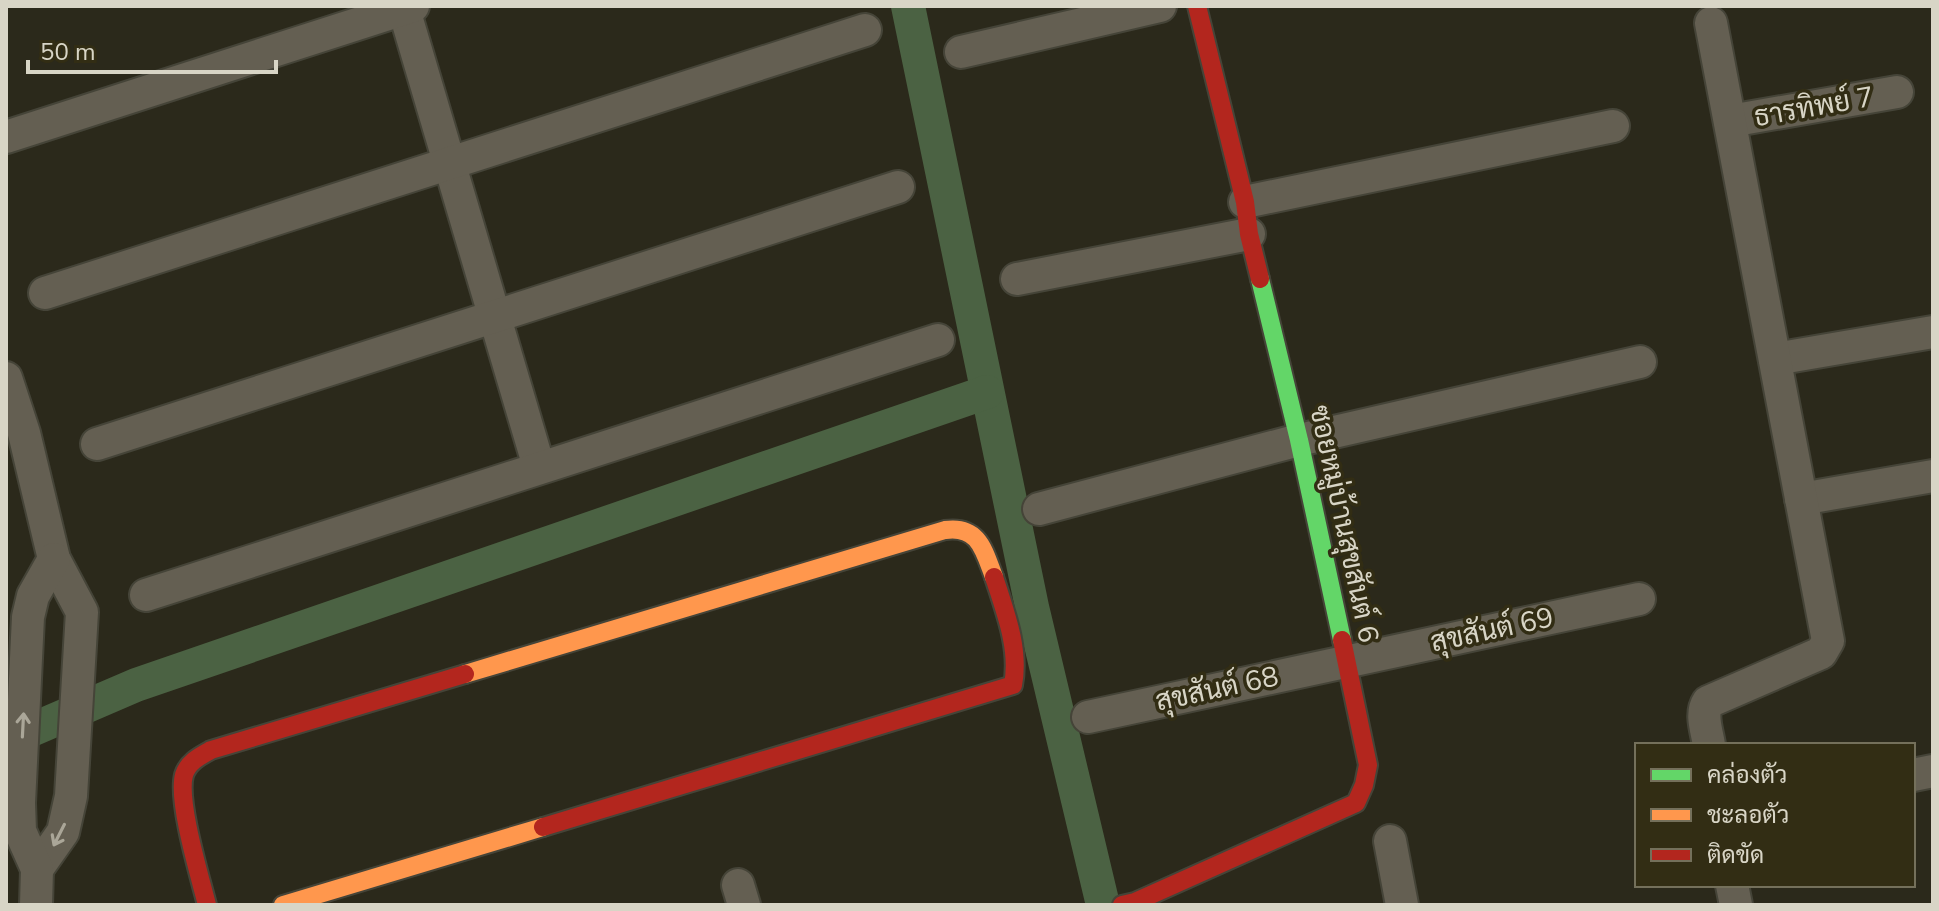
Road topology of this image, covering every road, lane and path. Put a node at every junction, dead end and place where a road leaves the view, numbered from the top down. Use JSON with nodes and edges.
{"nodes":[{"id":1,"x":1160,"y":6,"type":"edge"},
{"id":2,"x":1197,"y":6,"type":"edge"},
{"id":3,"x":407,"y":7,"type":"edge"},
{"id":4,"x":1711,"y":23,"type":"dead end"},
{"id":5,"x":865,"y":30,"type":"dead end"},
{"id":6,"x":961,"y":52,"type":"dead end"},
{"id":7,"x":1897,"y":92,"type":"dead end"},
{"id":8,"x":1730,"y":121,"type":"junction"},
{"id":9,"x":1613,"y":126,"type":"dead end"},
{"id":10,"x":6,"y":137,"type":"edge"},
{"id":11,"x":450,"y":163,"type":"junction"},
{"id":12,"x":898,"y":187,"type":"dead end"},
{"id":13,"x":1245,"y":202,"type":"junction"},
{"id":14,"x":1249,"y":234,"type":"junction"},
{"id":15,"x":1017,"y":279,"type":"dead end"},
{"id":16,"x":45,"y":293,"type":"dead end"},
{"id":17,"x":495,"y":316,"type":"junction"},
{"id":18,"x":1933,"y":332,"type":"edge"},
{"id":19,"x":938,"y":340,"type":"dead end"},
{"id":20,"x":1775,"y":359,"type":"junction"},
{"id":21,"x":1640,"y":362,"type":"dead end"},
{"id":22,"x":6,"y":378,"type":"edge"},
{"id":23,"x":15,"y":436,"type":"edge"},
{"id":24,"x":1299,"y":440,"type":"junction"},
{"id":25,"x":97,"y":444,"type":"dead end"},
{"id":26,"x":539,"y":467,"type":"junction"},
{"id":27,"x":1933,"y":476,"type":"edge"},
{"id":28,"x":1801,"y":499,"type":"junction"},
{"id":29,"x":1039,"y":509,"type":"dead end"},
{"id":30,"x":54,"y":559,"type":"junction"},
{"id":31,"x":146,"y":595,"type":"dead end"},
{"id":32,"x":1639,"y":599,"type":"dead end"},
{"id":33,"x":1345,"y":661,"type":"junction"},
{"id":34,"x":1088,"y":717,"type":"dead end"},
{"id":35,"x":1709,"y":743,"type":"edge"},
{"id":36,"x":1390,"y":841,"type":"dead end"},
{"id":37,"x":37,"y":869,"type":"junction"},
{"id":38,"x":1129,"y":904,"type":"edge"},
{"id":39,"x":36,"y":905,"type":"edge"},
{"id":40,"x":207,"y":905,"type":"edge"},
{"id":41,"x":283,"y":905,"type":"edge"},
{"id":42,"x":1402,"y":905,"type":"edge"}],
"edges":[{"from":1,"to":6,"type":"street"},
{"from":2,"to":13,"type":"street","name":"ซอยหมู่บ้านสุขสันต์ 6"},
{"from":3,"to":10,"type":"street"},
{"from":3,"to":11,"type":"street"},
{"from":4,"to":8,"type":"street"},
{"from":5,"to":11,"type":"street"},
{"from":7,"to":8,"type":"street","name":"ธารทิพย์ 7"},
{"from":8,"to":20,"type":"street"},
{"from":9,"to":13,"type":"street"},
{"from":11,"to":16,"type":"street"},
{"from":11,"to":17,"type":"street"},
{"from":12,"to":17,"type":"street"},
{"from":13,"to":14,"type":"street","name":"ซอยหมู่บ้านสุขสันต์ 6"},
{"from":14,"to":15,"type":"street"},
{"from":14,"to":24,"type":"street","name":"ซอยหมู่บ้านสุขสันต์ 6"},
{"from":17,"to":25,"type":"street"},
{"from":17,"to":26,"type":"street"},
{"from":18,"to":20,"type":"street"},
{"from":19,"to":26,"type":"street"},
{"from":20,"to":28,"type":"street"},
{"from":21,"to":24,"type":"street"},
{"from":22,"to":23,"type":"street"},
{"from":23,"to":30,"type":"street"},
{"from":24,"to":29,"type":"street"},
{"from":24,"to":33,"type":"street","name":"ซอยหมู่บ้านสุขสันต์ 6"},
{"from":26,"to":31,"type":"street"},
{"from":27,"to":28,"type":"street"},
{"from":28,"to":35,"type":"street"},
{"from":37,"to":30,"type":"street","one_way":true},
{"from":30,"to":37,"type":"street","one_way":true},
{"from":32,"to":33,"type":"street","name":"สุขสันต์ 69"},
{"from":33,"to":34,"type":"street","name":"สุขสันต์ 68"},
{"from":33,"to":38,"type":"street","name":"ซอยหมู่บ้านสุขสันต์ 6"},
{"from":36,"to":42,"type":"street"},
{"from":37,"to":39,"type":"street"},
{"from":40,"to":41,"type":"street"}]}
